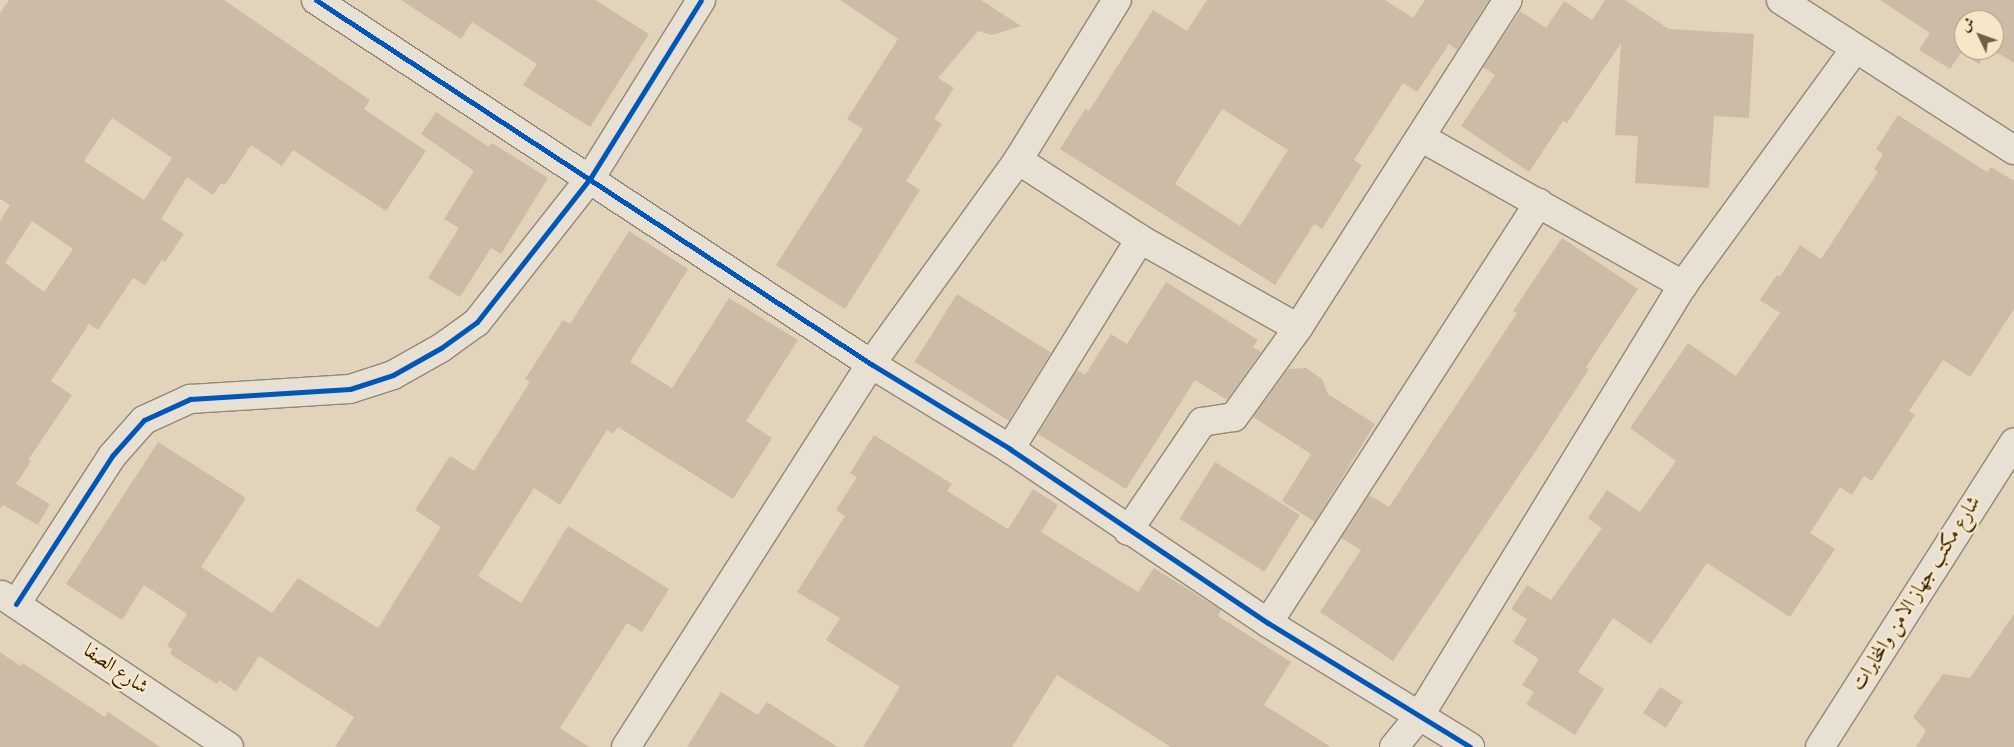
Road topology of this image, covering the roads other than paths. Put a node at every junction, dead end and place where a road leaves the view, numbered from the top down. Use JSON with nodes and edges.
{"nodes":[{"id":1,"x":316,"y":0,"type":"edge"},
{"id":2,"x":701,"y":0,"type":"edge"},
{"id":3,"x":1117,"y":0,"type":"edge"},
{"id":4,"x":1508,"y":0,"type":"edge"},
{"id":5,"x":1781,"y":0,"type":"edge"},
{"id":6,"x":1855,"y":49,"type":"junction"},
{"id":7,"x":1422,"y":138,"type":"junction"},
{"id":8,"x":2014,"y":150,"type":"edge"},
{"id":9,"x":1018,"y":160,"type":"junction"},
{"id":10,"x":591,"y":177,"type":"junction"},
{"id":11,"x":1539,"y":203,"type":"junction"},
{"id":12,"x":1140,"y":239,"type":"junction"},
{"id":13,"x":1683,"y":285,"type":"junction"},
{"id":14,"x":1298,"y":328,"type":"junction"},
{"id":15,"x":871,"y":364,"type":"junction"},
{"id":16,"x":2014,"y":442,"type":"edge"},
{"id":17,"x":1010,"y":448,"type":"junction"},
{"id":18,"x":1128,"y":531,"type":"junction"},
{"id":19,"x":8,"y":599,"type":"edge"},
{"id":20,"x":1268,"y":622,"type":"junction"},
{"id":21,"x":1420,"y":715,"type":"junction"},
{"id":22,"x":218,"y":744,"type":"edge"},
{"id":23,"x":626,"y":747,"type":"edge"},
{"id":24,"x":1394,"y":747,"type":"edge"},
{"id":25,"x":1470,"y":747,"type":"edge"},
{"id":26,"x":1820,"y":747,"type":"edge"}],
"edges":[{"from":1,"to":10,"type":"street"},
{"from":2,"to":10,"type":"street"},
{"from":3,"to":9,"type":"street"},
{"from":4,"to":7,"type":"street"},
{"from":5,"to":6,"type":"street"},
{"from":6,"to":8,"type":"street"},
{"from":6,"to":13,"type":"street"},
{"from":7,"to":11,"type":"street"},
{"from":7,"to":14,"type":"street"},
{"from":9,"to":12,"type":"street"},
{"from":9,"to":15,"type":"street"},
{"from":10,"to":15,"type":"street"},
{"from":10,"to":19,"type":"street"},
{"from":11,"to":13,"type":"street"},
{"from":11,"to":20,"type":"street"},
{"from":12,"to":14,"type":"street"},
{"from":12,"to":17,"type":"street"},
{"from":13,"to":21,"type":"street"},
{"from":14,"to":18,"type":"street"},
{"from":15,"to":17,"type":"street"},
{"from":15,"to":23,"type":"street"},
{"from":16,"to":26,"type":"street","name":"شارع مكتب جهاز الامن والمخابرات"},
{"from":17,"to":18,"type":"street"},
{"from":18,"to":20,"type":"street"},
{"from":19,"to":22,"type":"street","name":"شارع الصفا"},
{"from":20,"to":21,"type":"street"},
{"from":21,"to":24,"type":"street"},
{"from":21,"to":25,"type":"street"}]}
